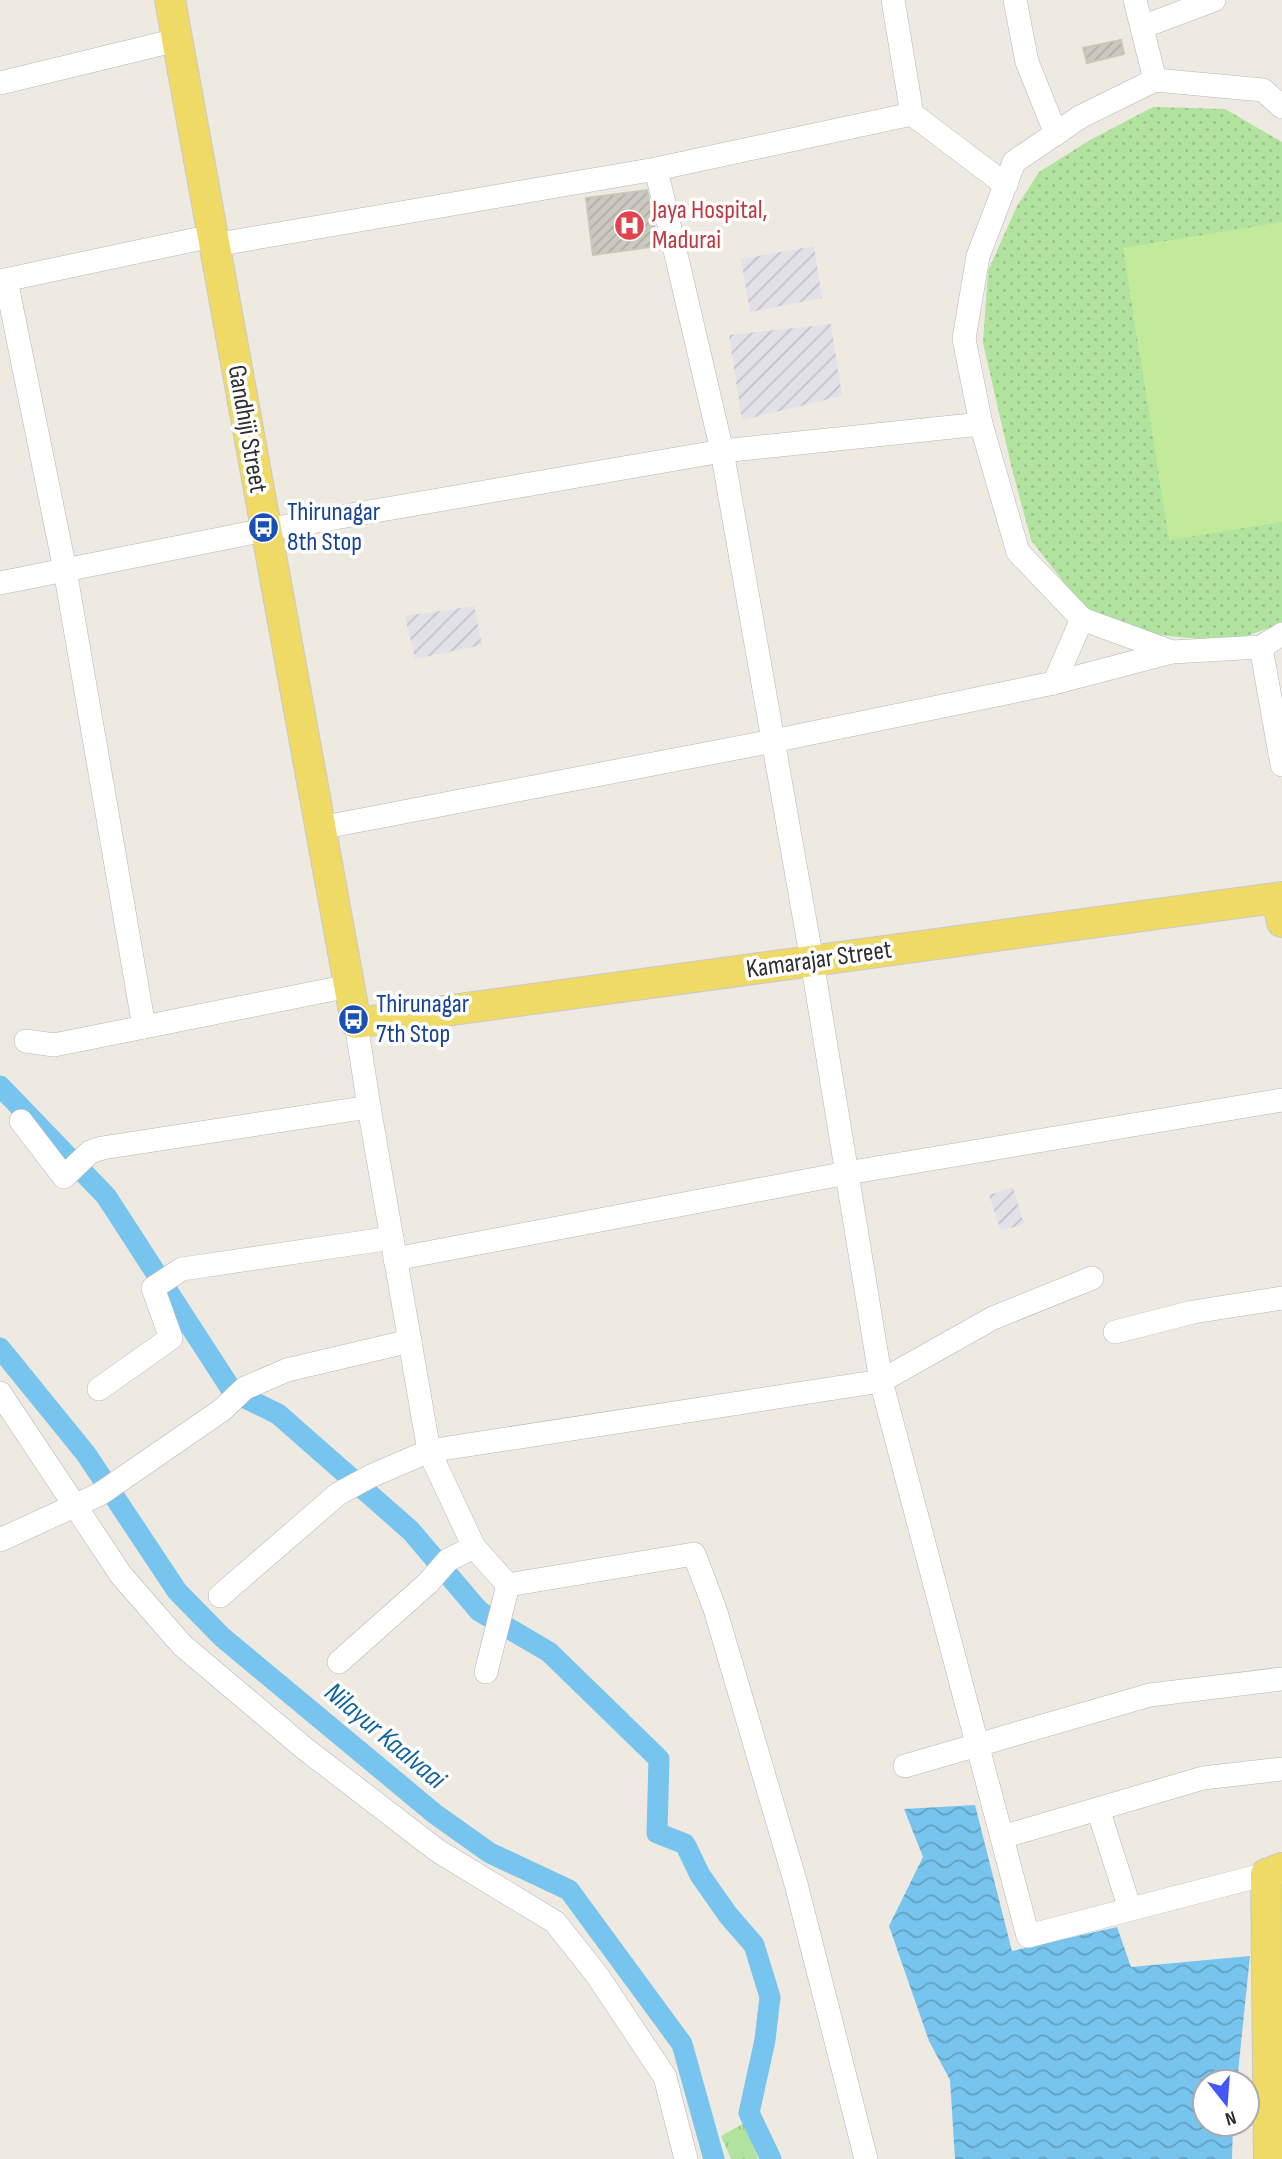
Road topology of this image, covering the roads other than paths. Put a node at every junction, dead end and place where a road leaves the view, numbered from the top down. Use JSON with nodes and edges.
{"nodes":[{"id":1,"x":170,"y":0,"type":"edge"},
{"id":2,"x":892,"y":0,"type":"edge"},
{"id":3,"x":1015,"y":0,"type":"edge"},
{"id":4,"x":1135,"y":0,"type":"edge"},
{"id":5,"x":1214,"y":0,"type":"edge"},
{"id":6,"x":1142,"y":27,"type":"junction"},
{"id":7,"x":177,"y":40,"type":"junction"},
{"id":8,"x":1155,"y":80,"type":"junction"},
{"id":9,"x":0,"y":83,"type":"edge"},
{"id":10,"x":1282,"y":107,"type":"edge"},
{"id":11,"x":912,"y":114,"type":"junction"},
{"id":12,"x":1056,"y":134,"type":"junction"},
{"id":13,"x":656,"y":169,"type":"junction"},
{"id":14,"x":1006,"y":185,"type":"junction"},
{"id":15,"x":213,"y":240,"type":"junction"},
{"id":16,"x":3,"y":280,"type":"edge"},
{"id":17,"x":981,"y":424,"type":"junction"},
{"id":18,"x":722,"y":451,"type":"junction"},
{"id":19,"x":265,"y":530,"type":"junction"},
{"id":20,"x":65,"y":570,"type":"junction"},
{"id":21,"x":0,"y":583,"type":"edge"},
{"id":22,"x":1082,"y":619,"type":"junction"},
{"id":23,"x":1282,"y":634,"type":"edge"},
{"id":24,"x":1172,"y":652,"type":"junction"},
{"id":25,"x":1269,"y":656,"type":"edge"},
{"id":26,"x":1054,"y":683,"type":"junction"},
{"id":27,"x":773,"y":741,"type":"junction"},
{"id":28,"x":1282,"y":765,"type":"edge"},
{"id":29,"x":320,"y":828,"type":"junction"},
{"id":30,"x":1280,"y":906,"type":"edge"},
{"id":31,"x":812,"y":961,"type":"junction"},
{"id":32,"x":349,"y":986,"type":"junction"},
{"id":33,"x":356,"y":1023,"type":"junction"},
{"id":34,"x":144,"y":1027,"type":"junction"},
{"id":35,"x":26,"y":1041,"type":"dead end"},
{"id":36,"x":1282,"y":1100,"type":"edge"},
{"id":37,"x":369,"y":1107,"type":"junction"},
{"id":38,"x":21,"y":1121,"type":"dead end"},
{"id":39,"x":847,"y":1173,"type":"junction"},
{"id":40,"x":394,"y":1249,"type":"junction"},
{"id":41,"x":1092,"y":1278,"type":"dead end"},
{"id":42,"x":1282,"y":1298,"type":"edge"},
{"id":43,"x":1115,"y":1332,"type":"dead end"},
{"id":44,"x":410,"y":1341,"type":"junction"},
{"id":45,"x":881,"y":1381,"type":"junction"},
{"id":46,"x":99,"y":1389,"type":"dead end"},
{"id":47,"x":0,"y":1393,"type":"edge"},
{"id":48,"x":429,"y":1451,"type":"junction"},
{"id":49,"x":75,"y":1506,"type":"junction"},
{"id":50,"x":0,"y":1540,"type":"edge"},
{"id":51,"x":474,"y":1547,"type":"junction"},
{"id":52,"x":509,"y":1585,"type":"junction"},
{"id":53,"x":220,"y":1596,"type":"dead end"},
{"id":54,"x":339,"y":1662,"type":"dead end"},
{"id":55,"x":486,"y":1672,"type":"dead end"},
{"id":56,"x":1282,"y":1679,"type":"edge"},
{"id":57,"x":977,"y":1745,"type":"junction"},
{"id":58,"x":905,"y":1766,"type":"dead end"},
{"id":59,"x":1282,"y":1769,"type":"edge"},
{"id":60,"x":1098,"y":1809,"type":"junction"},
{"id":61,"x":1002,"y":1837,"type":"junction"},
{"id":62,"x":1274,"y":1871,"type":"edge"},
{"id":63,"x":1130,"y":1909,"type":"junction"},
{"id":64,"x":1275,"y":1978,"type":"edge"},
{"id":65,"x":1275,"y":2086,"type":"edge"},
{"id":66,"x":685,"y":2159,"type":"edge"},
{"id":67,"x":866,"y":2159,"type":"edge"},
{"id":68,"x":1269,"y":2159,"type":"edge"}],
"edges":[{"from":1,"to":7,"type":"main road","name":"Gandhiji Street"},
{"from":2,"to":11,"type":"street"},
{"from":3,"to":12,"type":"street"},
{"from":4,"to":6,"type":"street"},
{"from":5,"to":6,"type":"street"},
{"from":6,"to":8,"type":"street"},
{"from":7,"to":9,"type":"street"},
{"from":7,"to":15,"type":"main road","name":"Gandhiji Street"},
{"from":8,"to":10,"type":"street"},
{"from":8,"to":12,"type":"street"},
{"from":11,"to":13,"type":"street"},
{"from":11,"to":14,"type":"street"},
{"from":12,"to":14,"type":"street"},
{"from":13,"to":15,"type":"street"},
{"from":13,"to":18,"type":"street"},
{"from":14,"to":17,"type":"street"},
{"from":15,"to":16,"type":"street"},
{"from":15,"to":19,"type":"main road","name":"Gandhiji Street"},
{"from":16,"to":20,"type":"street"},
{"from":17,"to":18,"type":"street"},
{"from":17,"to":22,"type":"street"},
{"from":18,"to":19,"type":"street"},
{"from":18,"to":27,"type":"street"},
{"from":19,"to":20,"type":"street"},
{"from":19,"to":29,"type":"main road","name":"Gandhiji Street"},
{"from":20,"to":21,"type":"street"},
{"from":20,"to":34,"type":"street"},
{"from":22,"to":24,"type":"street"},
{"from":22,"to":26,"type":"street"},
{"from":23,"to":25,"type":"street"},
{"from":24,"to":25,"type":"street"},
{"from":24,"to":26,"type":"street"},
{"from":25,"to":28,"type":"street"},
{"from":26,"to":27,"type":"street"},
{"from":27,"to":29,"type":"street"},
{"from":27,"to":31,"type":"street"},
{"from":29,"to":32,"type":"main road","name":"Gandhiji Street"},
{"from":30,"to":31,"type":"main road","name":"Kamarajar Street"},
{"from":31,"to":33,"type":"main road","name":"Kamarajar Street"},
{"from":31,"to":39,"type":"street"},
{"from":32,"to":33,"type":"main road","name":"Gandhiji Street"},
{"from":32,"to":34,"type":"street"},
{"from":33,"to":37,"type":"street"},
{"from":34,"to":35,"type":"street"},
{"from":36,"to":39,"type":"street"},
{"from":37,"to":38,"type":"street"},
{"from":37,"to":40,"type":"street"},
{"from":39,"to":40,"type":"street"},
{"from":39,"to":45,"type":"street"},
{"from":40,"to":44,"type":"street"},
{"from":40,"to":46,"type":"street"},
{"from":41,"to":45,"type":"street"},
{"from":42,"to":43,"type":"street"},
{"from":44,"to":48,"type":"street"},
{"from":44,"to":49,"type":"street"},
{"from":45,"to":48,"type":"street"},
{"from":45,"to":57,"type":"street"},
{"from":47,"to":49,"type":"street"},
{"from":48,"to":51,"type":"street"},
{"from":48,"to":53,"type":"street"},
{"from":49,"to":50,"type":"street"},
{"from":49,"to":66,"type":"street"},
{"from":51,"to":52,"type":"street"},
{"from":51,"to":54,"type":"street"},
{"from":52,"to":55,"type":"street"},
{"from":52,"to":67,"type":"street"},
{"from":56,"to":57,"type":"street"},
{"from":57,"to":58,"type":"street"},
{"from":57,"to":61,"type":"street"},
{"from":59,"to":60,"type":"street"},
{"from":60,"to":61,"type":"street"},
{"from":60,"to":63,"type":"street"},
{"from":61,"to":63,"type":"street"},
{"from":62,"to":63,"type":"street"},
{"from":62,"to":64,"type":"main road"},
{"from":64,"to":65,"type":"main road"},
{"from":65,"to":68,"type":"main road"}]}
